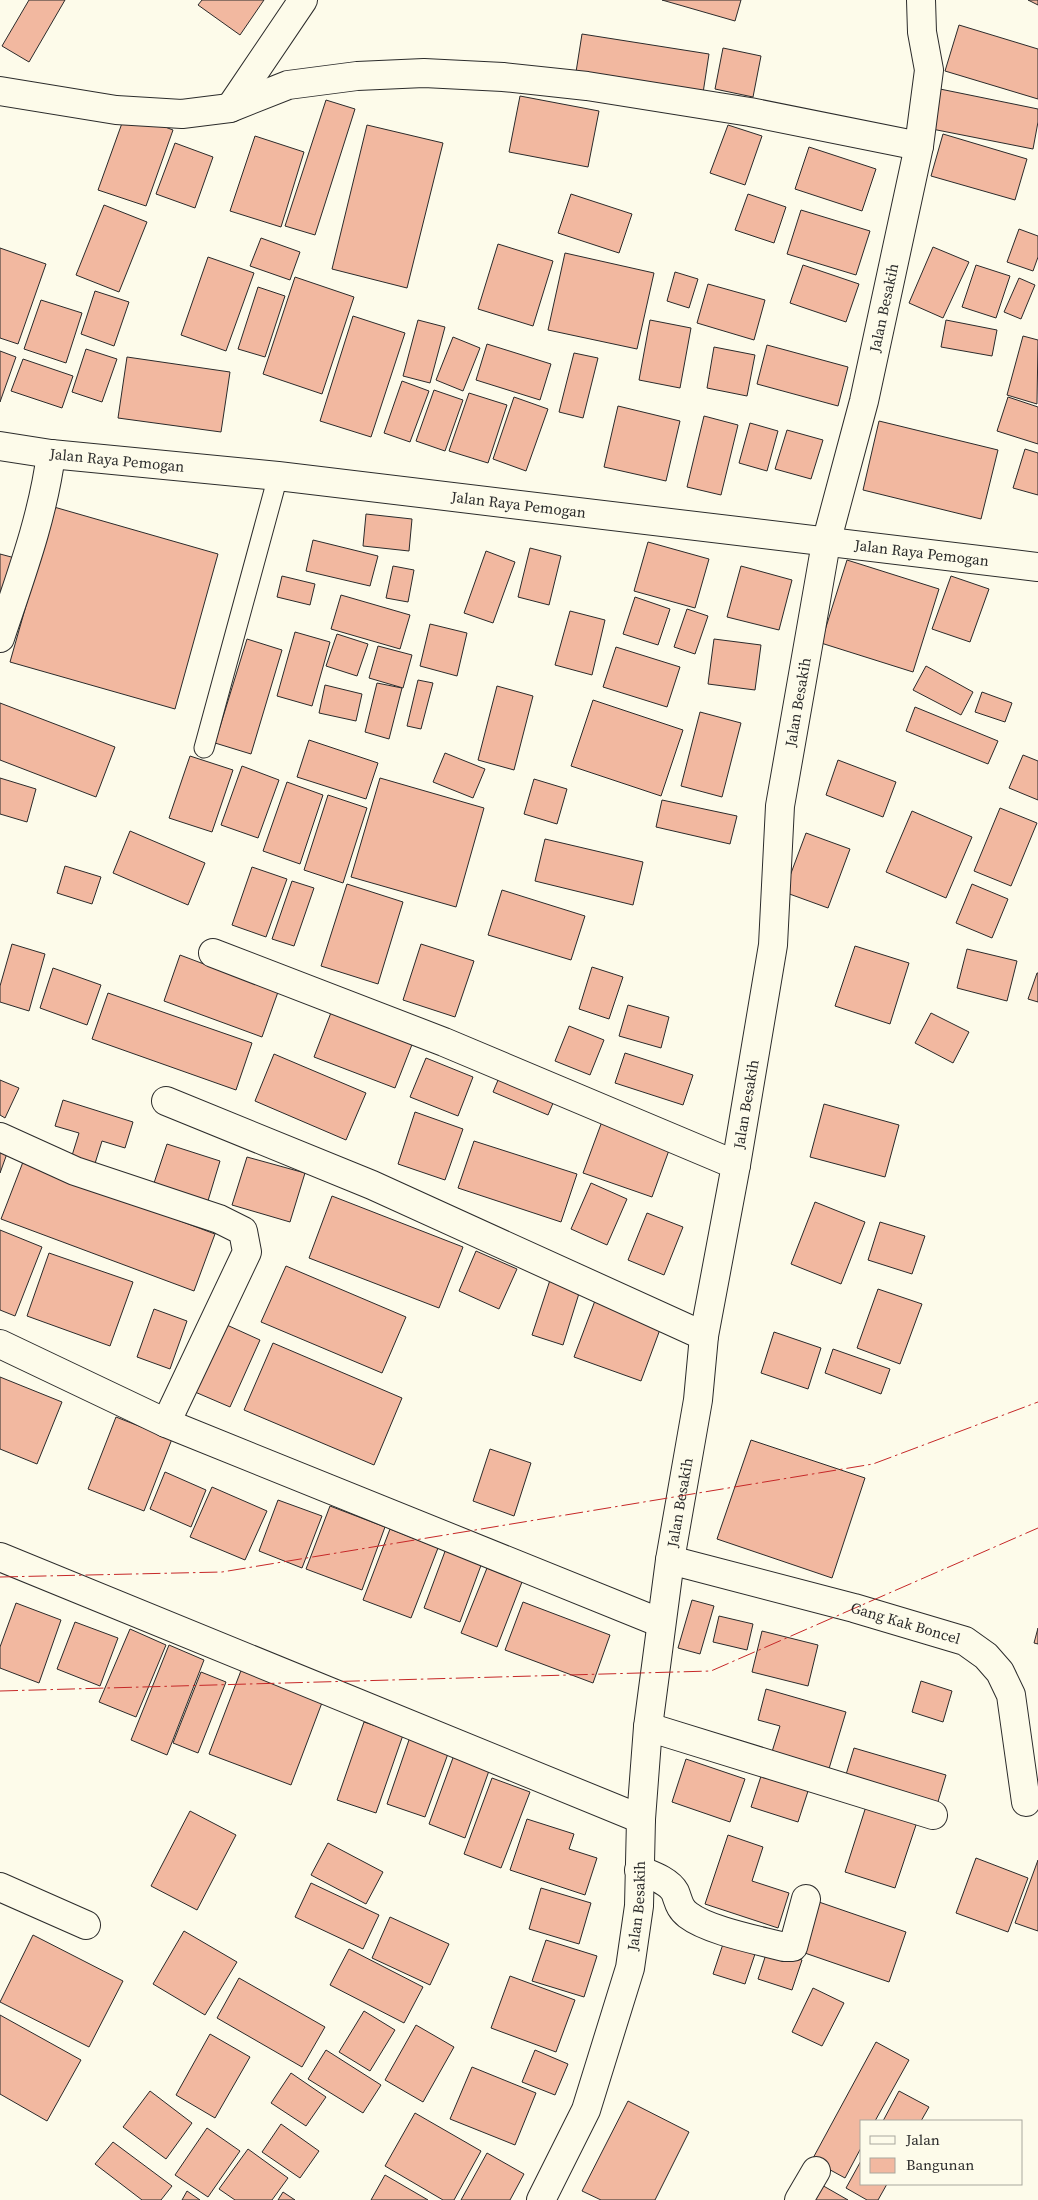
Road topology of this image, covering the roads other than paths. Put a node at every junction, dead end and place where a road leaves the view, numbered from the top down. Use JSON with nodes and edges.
{"nodes":[{"id":1,"x":303,"y":0,"type":"edge"},
{"id":2,"x":921,"y":0,"type":"edge"},
{"id":3,"x":0,"y":91,"type":"edge"},
{"id":4,"x":230,"y":108,"type":"junction"},
{"id":5,"x":919,"y":146,"type":"junction"},
{"id":6,"x":0,"y":446,"type":"edge"},
{"id":7,"x":51,"y":454,"type":"junction"},
{"id":8,"x":278,"y":476,"type":"junction"},
{"id":9,"x":826,"y":543,"type":"junction"},
{"id":10,"x":1038,"y":567,"type":"edge"},
{"id":11,"x":0,"y":638,"type":"edge"},
{"id":12,"x":204,"y":748,"type":"dead end"},
{"id":13,"x":213,"y":952,"type":"dead end"},
{"id":14,"x":166,"y":1101,"type":"dead end"},
{"id":15,"x":0,"y":1137,"type":"edge"},
{"id":16,"x":736,"y":1165,"type":"junction"},
{"id":17,"x":704,"y":1336,"type":"junction"},
{"id":18,"x":0,"y":1344,"type":"edge"},
{"id":19,"x":166,"y":1423,"type":"junction"},
{"id":20,"x":0,"y":1556,"type":"edge"},
{"id":21,"x":670,"y":1560,"type":"junction"},
{"id":22,"x":661,"y":1623,"type":"junction"},
{"id":23,"x":648,"y":1727,"type":"junction"},
{"id":24,"x":1026,"y":1802,"type":"dead end"},
{"id":25,"x":933,"y":1815,"type":"dead end"},
{"id":26,"x":641,"y":1819,"type":"junction"},
{"id":27,"x":639,"y":1870,"type":"junction"},
{"id":28,"x":0,"y":1887,"type":"edge"},
{"id":29,"x":806,"y":1899,"type":"dead end"},
{"id":30,"x":86,"y":1924,"type":"dead end"},
{"id":31,"x":816,"y":2171,"type":"dead end"},
{"id":32,"x":541,"y":2200,"type":"edge"},
{"id":33,"x":799,"y":2200,"type":"edge"}],
"edges":[{"from":1,"to":4,"type":"street"},
{"from":2,"to":5,"type":"street","name":"Jalan Besakih"},
{"from":3,"to":4,"type":"street"},
{"from":4,"to":5,"type":"street"},
{"from":5,"to":9,"type":"street","name":"Jalan Besakih"},
{"from":6,"to":7,"type":"street","name":"Jalan Raya Pemogan"},
{"from":7,"to":8,"type":"street","name":"Jalan Raya Pemogan"},
{"from":7,"to":11,"type":"street"},
{"from":8,"to":9,"type":"street","name":"Jalan Raya Pemogan"},
{"from":8,"to":12,"type":"lane"},
{"from":9,"to":10,"type":"street","name":"Jalan Raya Pemogan"},
{"from":9,"to":16,"type":"street","name":"Jalan Besakih"},
{"from":13,"to":16,"type":"street"},
{"from":14,"to":17,"type":"street"},
{"from":15,"to":19,"type":"street"},
{"from":16,"to":17,"type":"street","name":"Jalan Besakih"},
{"from":17,"to":21,"type":"street","name":"Jalan Besakih"},
{"from":18,"to":19,"type":"street"},
{"from":19,"to":22,"type":"street"},
{"from":20,"to":26,"type":"street"},
{"from":21,"to":22,"type":"street","name":"Jalan Besakih"},
{"from":21,"to":24,"type":"street","name":"Gang Kak Boncel"},
{"from":22,"to":23,"type":"street","name":"Jalan Besakih"},
{"from":23,"to":25,"type":"street"},
{"from":23,"to":26,"type":"street","name":"Jalan Besakih"},
{"from":26,"to":27,"type":"street","name":"Jalan Besakih"},
{"from":27,"to":29,"type":"street"},
{"from":27,"to":32,"type":"street","name":"Jalan Besakih"},
{"from":28,"to":30,"type":"street"},
{"from":31,"to":33,"type":"street"}]}
